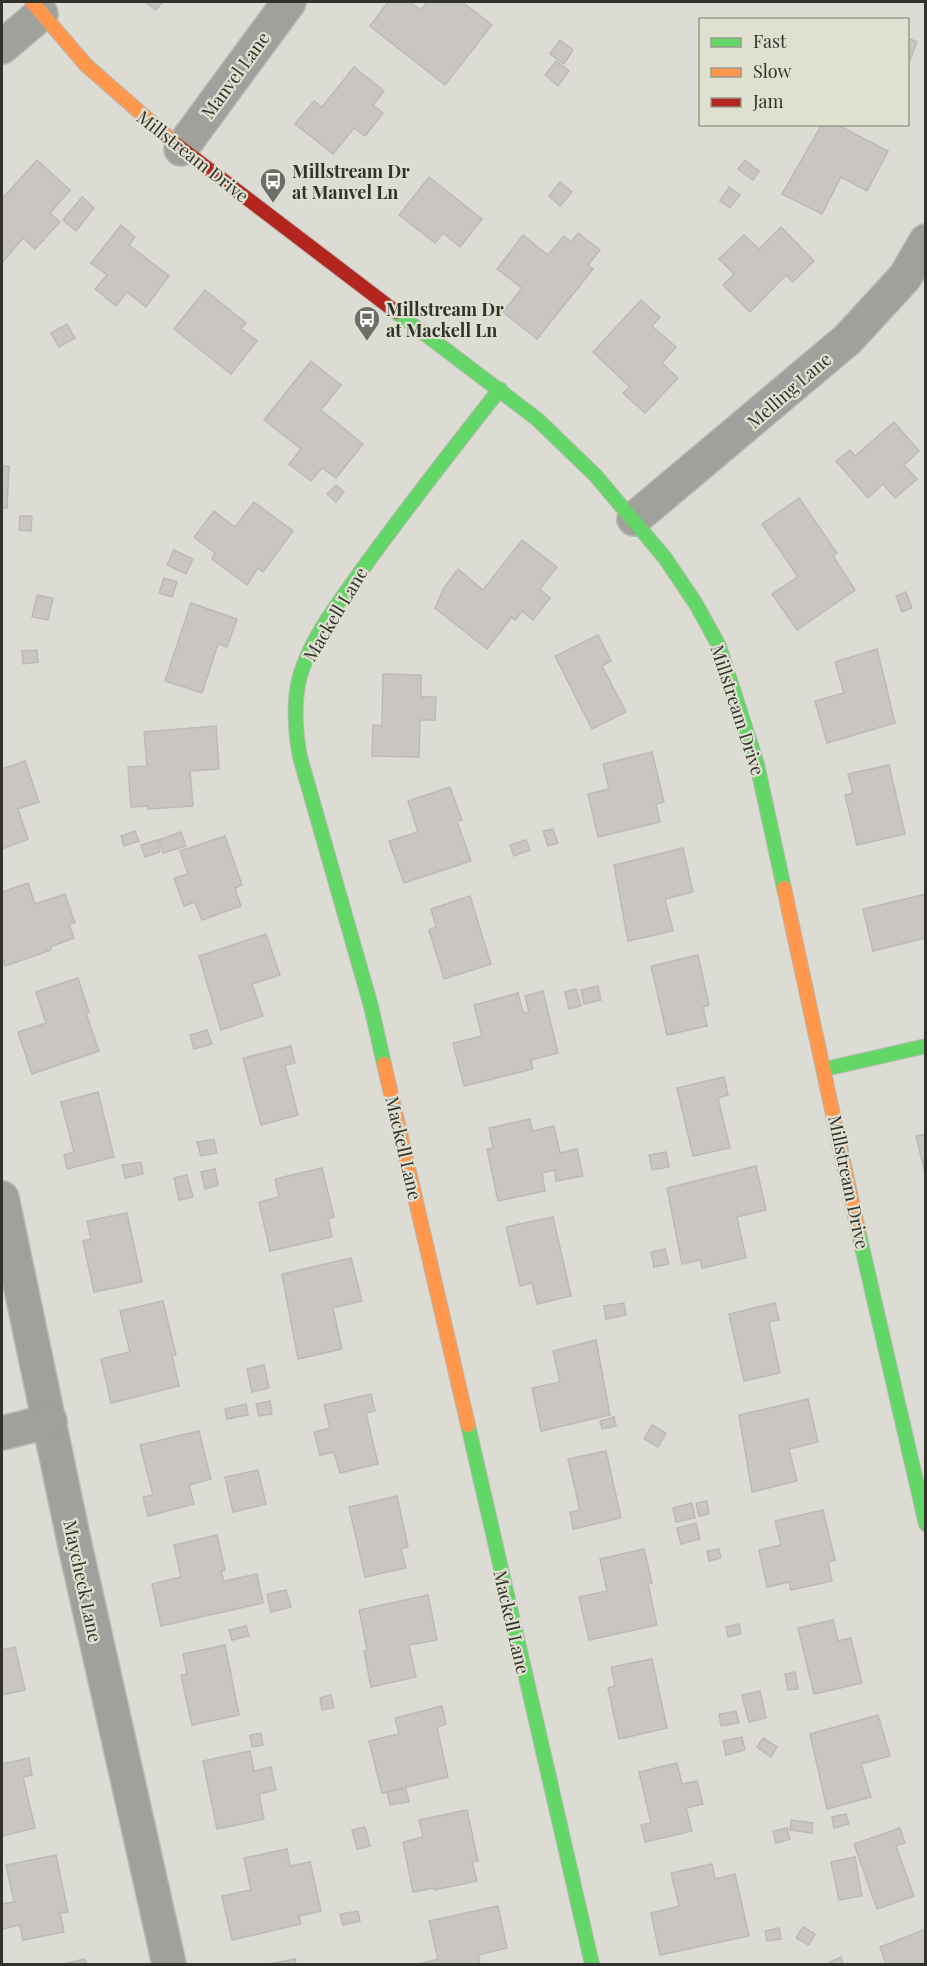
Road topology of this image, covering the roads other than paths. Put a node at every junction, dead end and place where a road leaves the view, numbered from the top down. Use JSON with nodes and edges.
{"nodes":[{"id":1,"x":289,"y":2,"type":"edge"},
{"id":2,"x":36,"y":8,"type":"edge"},
{"id":3,"x":2,"y":47,"type":"edge"},
{"id":4,"x":181,"y":149,"type":"junction"},
{"id":5,"x":926,"y":241,"type":"edge"},
{"id":6,"x":500,"y":389,"type":"junction"},
{"id":7,"x":633,"y":519,"type":"junction"},
{"id":8,"x":926,"y":1046,"type":"edge"},
{"id":9,"x":825,"y":1069,"type":"junction"},
{"id":10,"x":2,"y":1197,"type":"edge"},
{"id":11,"x":50,"y":1421,"type":"junction"},
{"id":12,"x":2,"y":1433,"type":"edge"},
{"id":13,"x":926,"y":1524,"type":"edge"},
{"id":14,"x":169,"y":1965,"type":"edge"},
{"id":15,"x":592,"y":1965,"type":"edge"}],
"edges":[{"from":1,"to":4,"type":"street","name":"Manvel Lane"},
{"from":2,"to":3,"type":"street"},
{"from":2,"to":4,"type":"street","name":"Millstream Drive"},
{"from":4,"to":6,"type":"street","name":"Millstream Drive"},
{"from":5,"to":7,"type":"street","name":"Melling Lane"},
{"from":6,"to":7,"type":"street","name":"Millstream Drive"},
{"from":6,"to":15,"type":"street","name":"Mackell Lane"},
{"from":7,"to":9,"type":"street","name":"Millstream Drive"},
{"from":8,"to":9,"type":"street"},
{"from":9,"to":13,"type":"street","name":"Millstream Drive"},
{"from":10,"to":11,"type":"street","name":"Maycheck Lane"},
{"from":11,"to":12,"type":"street"},
{"from":11,"to":14,"type":"street","name":"Maycheck Lane"}]}
